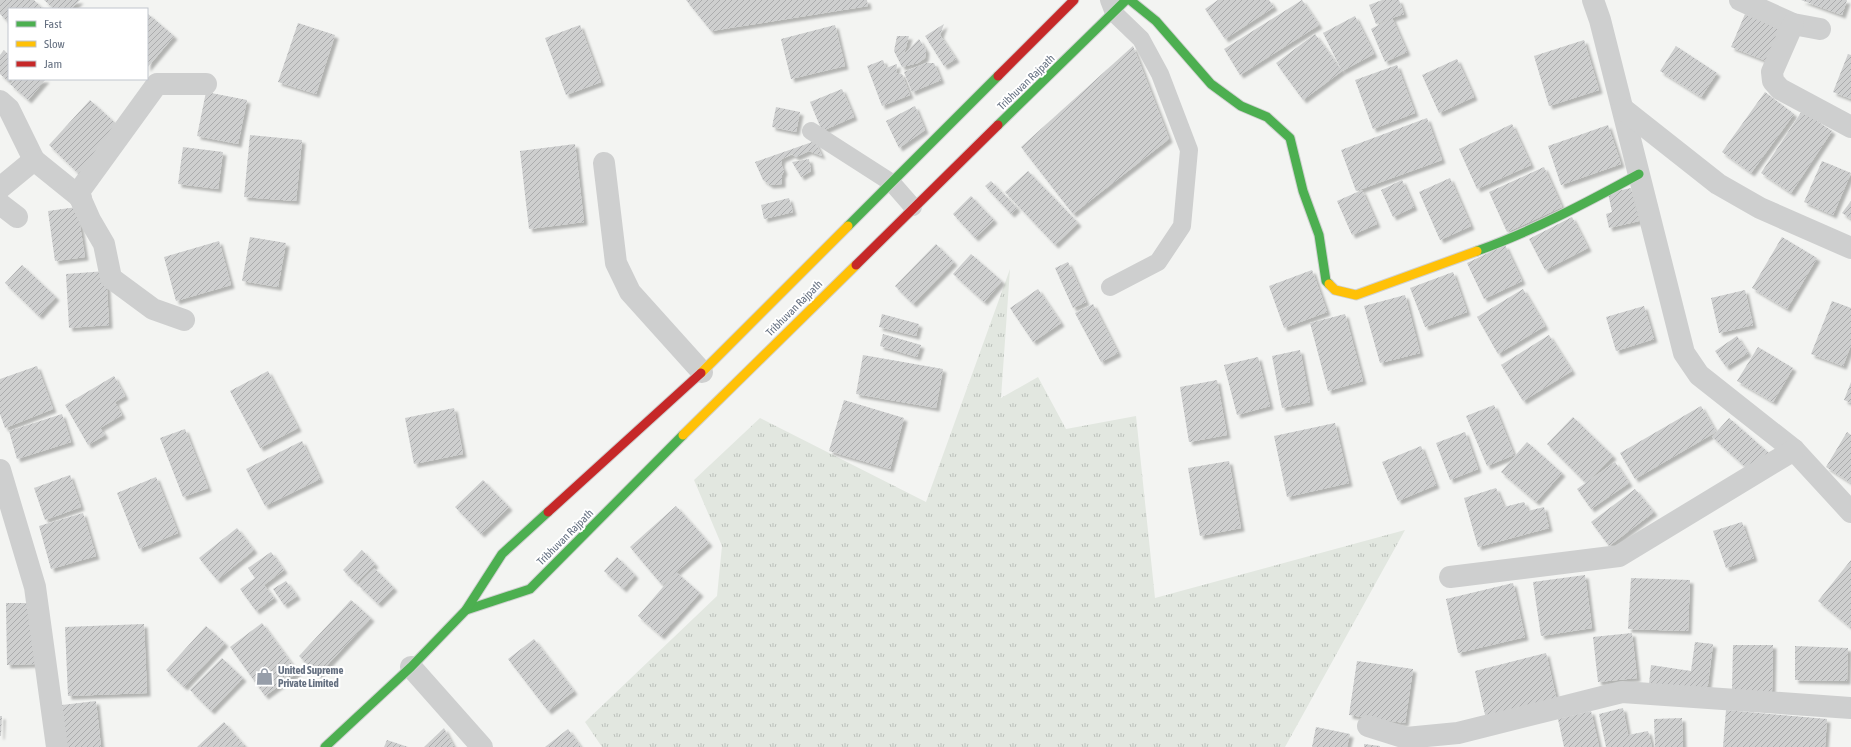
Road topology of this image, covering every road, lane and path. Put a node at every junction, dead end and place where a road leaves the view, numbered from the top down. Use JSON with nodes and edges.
{"nodes":[{"id":1,"x":1074,"y":0,"type":"edge"},
{"id":2,"x":1126,"y":0,"type":"edge"},
{"id":3,"x":1130,"y":0,"type":"edge"},
{"id":4,"x":1593,"y":0,"type":"edge"},
{"id":5,"x":1740,"y":0,"type":"edge"},
{"id":6,"x":1112,"y":7,"type":"edge"},
{"id":7,"x":1793,"y":24,"type":"junction"},
{"id":8,"x":1820,"y":29,"type":"dead end"},
{"id":9,"x":206,"y":84,"type":"dead end"},
{"id":10,"x":0,"y":101,"type":"edge"},
{"id":11,"x":1623,"y":109,"type":"junction"},
{"id":12,"x":1851,"y":127,"type":"edge"},
{"id":13,"x":811,"y":131,"type":"dead end"},
{"id":14,"x":34,"y":160,"type":"junction"},
{"id":15,"x":604,"y":164,"type":"dead end"},
{"id":16,"x":1639,"y":174,"type":"junction"},
{"id":17,"x":892,"y":183,"type":"junction"},
{"id":18,"x":0,"y":188,"type":"edge"},
{"id":19,"x":81,"y":198,"type":"junction"},
{"id":20,"x":0,"y":204,"type":"edge"},
{"id":21,"x":913,"y":207,"type":"junction"},
{"id":22,"x":17,"y":217,"type":"dead end"},
{"id":23,"x":1851,"y":248,"type":"edge"},
{"id":24,"x":1110,"y":286,"type":"dead end"},
{"id":25,"x":184,"y":320,"type":"dead end"},
{"id":26,"x":702,"y":372,"type":"junction"},
{"id":27,"x":1794,"y":450,"type":"junction"},
{"id":28,"x":0,"y":470,"type":"edge"},
{"id":29,"x":1851,"y":512,"type":"edge"},
{"id":30,"x":1450,"y":577,"type":"dead end"},
{"id":31,"x":466,"y":610,"type":"junction"},
{"id":32,"x":410,"y":667,"type":"junction"},
{"id":33,"x":1851,"y":708,"type":"edge"},
{"id":34,"x":1368,"y":726,"type":"dead end"},
{"id":35,"x":57,"y":747,"type":"edge"},
{"id":36,"x":325,"y":747,"type":"edge"},
{"id":37,"x":482,"y":747,"type":"edge"}],
"edges":[{"from":1,"to":17,"type":"main road","name":"Tribhuvan Rajpath"},
{"from":2,"to":6,"type":"main road","name":"Tribhuvan Rajpath"},
{"from":3,"to":16,"type":"main road"},
{"from":4,"to":11,"type":"street"},
{"from":5,"to":7,"type":"street"},
{"from":6,"to":21,"type":"main road","name":"Tribhuvan Rajpath"},
{"from":6,"to":24,"type":"lane"},
{"from":7,"to":8,"type":"street"},
{"from":7,"to":12,"type":"street"},
{"from":9,"to":19,"type":"street"},
{"from":10,"to":14,"type":"street"},
{"from":11,"to":16,"type":"street"},
{"from":11,"to":23,"type":"street"},
{"from":13,"to":17,"type":"lane"},
{"from":14,"to":18,"type":"street"},
{"from":14,"to":19,"type":"street"},
{"from":15,"to":26,"type":"street"},
{"from":16,"to":27,"type":"street"},
{"from":17,"to":21,"type":"lane"},
{"from":17,"to":26,"type":"main road","name":"Tribhuvan Rajpath"},
{"from":19,"to":25,"type":"street"},
{"from":20,"to":22,"type":"street"},
{"from":21,"to":31,"type":"main road","name":"Tribhuvan Rajpath"},
{"from":26,"to":31,"type":"main road","name":"Tribhuvan Rajpath"},
{"from":27,"to":29,"type":"street"},
{"from":27,"to":30,"type":"street"},
{"from":28,"to":35,"type":"street"},
{"from":31,"to":32,"type":"main road","name":"Tribhuvan Rajpath"},
{"from":32,"to":36,"type":"main road","name":"Tribhuvan Rajpath"},
{"from":32,"to":37,"type":"street"},
{"from":33,"to":34,"type":"street"}]}
